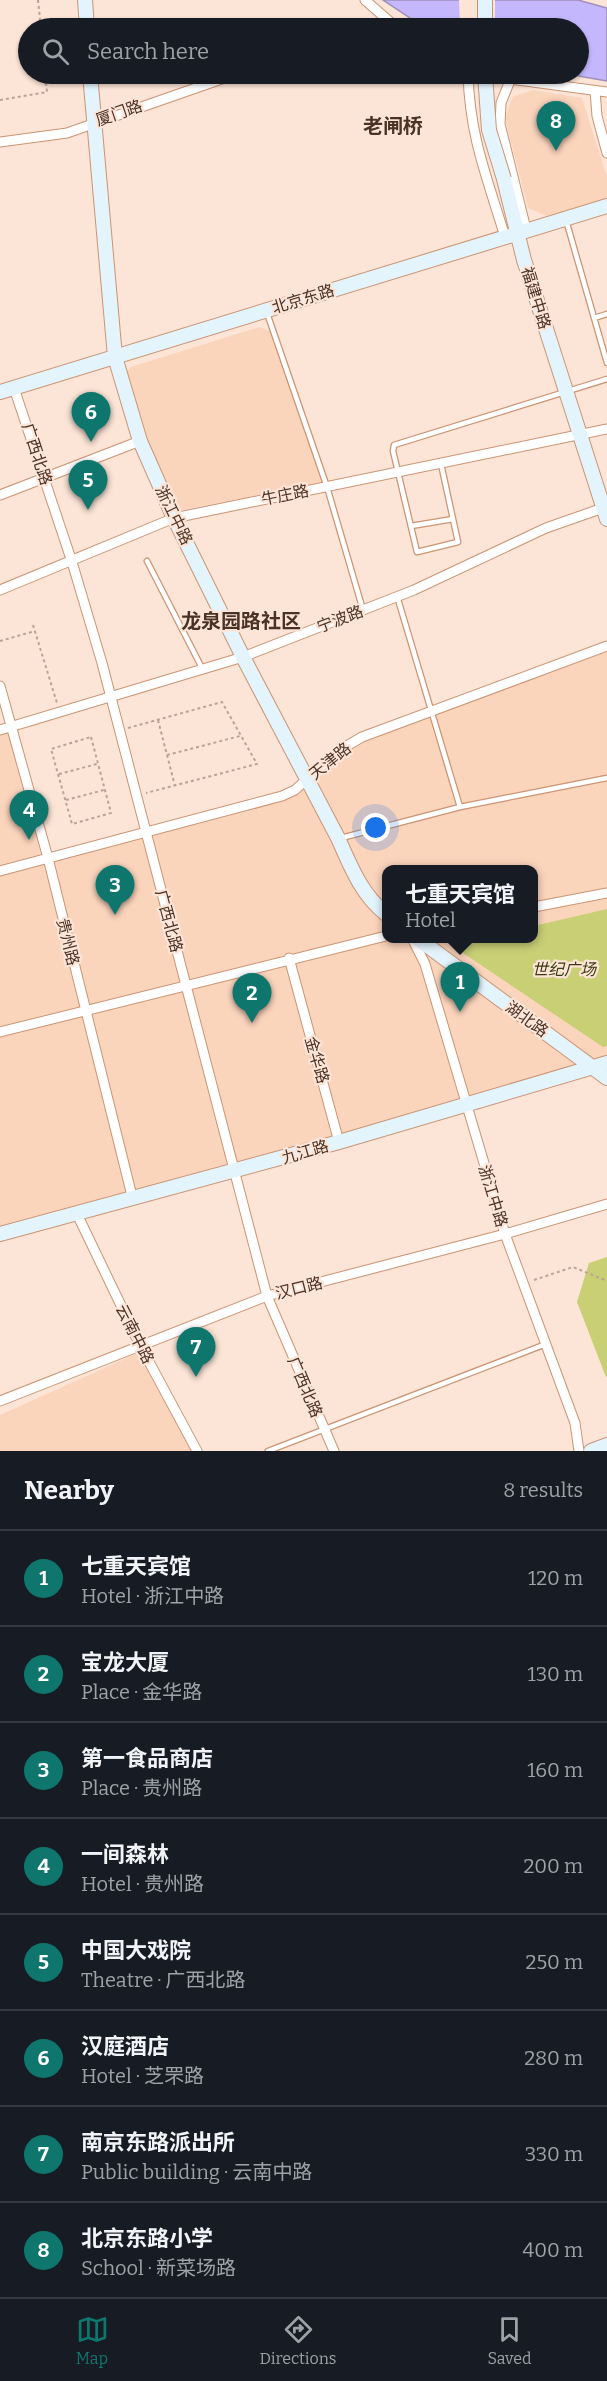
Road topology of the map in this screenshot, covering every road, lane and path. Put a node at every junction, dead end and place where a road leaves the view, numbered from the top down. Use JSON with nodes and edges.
{"nodes":[{"id":1,"x":38,"y":0,"type":"edge"},
{"id":2,"x":85,"y":0,"type":"edge"},
{"id":3,"x":365,"y":0,"type":"edge"},
{"id":4,"x":485,"y":0,"type":"edge"},
{"id":5,"x":40,"y":18,"type":"edge"},
{"id":6,"x":86,"y":18,"type":"edge"},
{"id":7,"x":382,"y":18,"type":"edge"},
{"id":8,"x":485,"y":18,"type":"edge"},
{"id":9,"x":46,"y":84,"type":"edge"},
{"id":10,"x":91,"y":84,"type":"edge"},
{"id":11,"x":206,"y":84,"type":"edge"},
{"id":12,"x":468,"y":84,"type":"edge"},
{"id":13,"x":486,"y":84,"type":"edge"},
{"id":14,"x":509,"y":84,"type":"edge"},
{"id":15,"x":553,"y":84,"type":"edge"},
{"id":16,"x":595,"y":90,"type":"junction"},
{"id":17,"x":607,"y":92,"type":"edge"},
{"id":18,"x":0,"y":100,"type":"edge"},
{"id":19,"x":93,"y":121,"type":"junction"},
{"id":20,"x":0,"y":142,"type":"edge"},
{"id":21,"x":607,"y":153,"type":"edge"},
{"id":22,"x":607,"y":206,"type":"edge"},
{"id":23,"x":565,"y":218,"type":"junction"},
{"id":24,"x":512,"y":232,"type":"junction"},
{"id":25,"x":266,"y":310,"type":"junction"},
{"id":26,"x":607,"y":314,"type":"edge"},
{"id":27,"x":594,"y":318,"type":"junction"},
{"id":28,"x":115,"y":357,"type":"junction"},
{"id":29,"x":607,"y":363,"type":"edge"},
{"id":30,"x":607,"y":379,"type":"edge"},
{"id":31,"x":14,"y":388,"type":"junction"},
{"id":32,"x":0,"y":392,"type":"edge"},
{"id":33,"x":564,"y":392,"type":"junction"},
{"id":34,"x":607,"y":429,"type":"edge"},
{"id":35,"x":580,"y":436,"type":"junction"},
{"id":36,"x":140,"y":441,"type":"junction"},
{"id":37,"x":441,"y":464,"type":"junction"},
{"id":38,"x":398,"y":472,"type":"junction"},
{"id":39,"x":45,"y":478,"type":"junction"},
{"id":40,"x":327,"y":487,"type":"junction"},
{"id":41,"x":0,"y":495,"type":"edge"},
{"id":42,"x":605,"y":513,"type":"edge"},
{"id":43,"x":174,"y":518,"type":"junction"},
{"id":44,"x":453,"y":519,"type":"junction"},
{"id":45,"x":411,"y":526,"type":"junction"},
{"id":46,"x":147,"y":561,"type":"dead end"},
{"id":47,"x":72,"y":562,"type":"junction"},
{"id":48,"x":0,"y":590,"type":"edge"},
{"id":49,"x":398,"y":596,"type":"junction"},
{"id":50,"x":363,"y":610,"type":"junction"},
{"id":51,"x":33,"y":626,"type":"dead end"},
{"id":52,"x":34,"y":631,"type":"junction"},
{"id":53,"x":0,"y":641,"type":"edge"},
{"id":54,"x":607,"y":646,"type":"edge"},
{"id":55,"x":243,"y":657,"type":"junction"},
{"id":56,"x":204,"y":670,"type":"junction"},
{"id":57,"x":0,"y":686,"type":"edge"},
{"id":58,"x":112,"y":698,"type":"junction"},
{"id":59,"x":430,"y":711,"type":"junction"},
{"id":60,"x":60,"y":713,"type":"junction"},
{"id":61,"x":158,"y":720,"type":"junction"},
{"id":62,"x":12,"y":727,"type":"junction"},
{"id":63,"x":0,"y":730,"type":"edge"},
{"id":64,"x":121,"y":730,"type":"junction"},
{"id":65,"x":240,"y":735,"type":"junction"},
{"id":66,"x":167,"y":755,"type":"junction"},
{"id":67,"x":98,"y":764,"type":"junction"},
{"id":68,"x":59,"y":774,"type":"junction"},
{"id":69,"x":607,"y":778,"type":"edge"},
{"id":70,"x":308,"y":779,"type":"junction"},
{"id":71,"x":175,"y":786,"type":"junction"},
{"id":72,"x":105,"y":789,"type":"junction"},
{"id":73,"x":138,"y":795,"type":"junction"},
{"id":74,"x":66,"y":800,"type":"junction"},
{"id":75,"x":460,"y":807,"type":"junction"},
{"id":76,"x":146,"y":833,"type":"junction"},
{"id":77,"x":338,"y":838,"type":"junction"},
{"id":78,"x":48,"y":858,"type":"junction"},
{"id":79,"x":0,"y":871,"type":"edge"},
{"id":80,"x":607,"y":893,"type":"edge"},
{"id":81,"x":538,"y":906,"type":"edge"},
{"id":82,"x":382,"y":910,"type":"edge"},
{"id":83,"x":382,"y":937,"type":"edge"},
{"id":84,"x":414,"y":943,"type":"edge"},
{"id":85,"x":423,"y":943,"type":"edge"},
{"id":86,"x":289,"y":958,"type":"junction"},
{"id":87,"x":186,"y":985,"type":"junction"},
{"id":88,"x":85,"y":1011,"type":"junction"},
{"id":89,"x":0,"y":1032,"type":"edge"},
{"id":90,"x":600,"y":1065,"type":"edge"},
{"id":91,"x":607,"y":1078,"type":"edge"},
{"id":92,"x":466,"y":1106,"type":"junction"},
{"id":93,"x":339,"y":1142,"type":"junction"},
{"id":94,"x":236,"y":1171,"type":"junction"},
{"id":95,"x":133,"y":1200,"type":"junction"},
{"id":96,"x":607,"y":1204,"type":"edge"},
{"id":97,"x":77,"y":1214,"type":"junction"},
{"id":98,"x":0,"y":1234,"type":"edge"},
{"id":99,"x":505,"y":1234,"type":"junction"},
{"id":100,"x":607,"y":1281,"type":"edge"},
{"id":101,"x":523,"y":1283,"type":"junction"},
{"id":102,"x":267,"y":1296,"type":"junction"},
{"id":103,"x":546,"y":1344,"type":"junction"},
{"id":104,"x":140,"y":1345,"type":"junction"},
{"id":105,"x":0,"y":1401,"type":"edge"},
{"id":106,"x":322,"y":1429,"type":"junction"},
{"id":107,"x":607,"y":1445,"type":"edge"},
{"id":108,"x":197,"y":1451,"type":"edge"},
{"id":109,"x":267,"y":1451,"type":"edge"},
{"id":110,"x":333,"y":1451,"type":"edge"},
{"id":111,"x":579,"y":1451,"type":"edge"},
{"id":112,"x":591,"y":1451,"type":"edge"}],
"edges":[{"from":1,"to":5,"type":"path"},
{"from":2,"to":6,"type":"street"},
{"from":3,"to":7,"type":"street"},
{"from":4,"to":8,"type":"street"},
{"from":9,"to":18,"type":"path"},
{"from":10,"to":19,"type":"street","name":"浙江中路"},
{"from":11,"to":19,"type":"street","name":"厦门路"},
{"from":12,"to":24,"type":"street","name":"福建中路"},
{"from":13,"to":24,"type":"street","name":"福建中路","bridge":true},
{"from":14,"to":24,"type":"street","name":"福建中路"},
{"from":15,"to":16,"type":"street"},
{"from":16,"to":17,"type":"street"},
{"from":16,"to":21,"type":"street"},
{"from":19,"to":20,"type":"street","name":"厦门路"},
{"from":19,"to":28,"type":"street","name":"浙江中路"},
{"from":22,"to":23,"type":"street","name":"北京东路"},
{"from":23,"to":24,"type":"street","name":"北京东路"},
{"from":23,"to":27,"type":"lane"},
{"from":24,"to":25,"type":"street","name":"北京东路"},
{"from":24,"to":33,"type":"street","name":"福建中路"},
{"from":25,"to":28,"type":"street","name":"北京东路"},
{"from":25,"to":40,"type":"lane"},
{"from":26,"to":27,"type":"lane"},
{"from":27,"to":29,"type":"lane"},
{"from":28,"to":31,"type":"street","name":"北京东路"},
{"from":28,"to":36,"type":"street","name":"浙江中路"},
{"from":30,"to":33,"type":"lane"},
{"from":31,"to":32,"type":"street","name":"北京东路"},
{"from":31,"to":39,"type":"street","name":"广西北路"},
{"from":33,"to":35,"type":"street","name":"福建中路"},
{"from":33,"to":38,"type":"lane"},
{"from":34,"to":35,"type":"street"},
{"from":35,"to":37,"type":"street","name":"牛庄路"},
{"from":35,"to":42,"type":"street","name":"福建中路"},
{"from":36,"to":39,"type":"street"},
{"from":36,"to":43,"type":"street","name":"浙江中路"},
{"from":37,"to":38,"type":"street","name":"牛庄路"},
{"from":37,"to":44,"type":"lane"},
{"from":38,"to":40,"type":"street","name":"牛庄路"},
{"from":38,"to":45,"type":"lane"},
{"from":39,"to":41,"type":"street"},
{"from":39,"to":47,"type":"street","name":"广西北路"},
{"from":40,"to":43,"type":"street","name":"牛庄路"},
{"from":40,"to":50,"type":"lane"},
{"from":42,"to":49,"type":"street","name":"宁波路"},
{"from":43,"to":47,"type":"street","name":"牛庄路"},
{"from":43,"to":55,"type":"street","name":"浙江中路"},
{"from":44,"to":45,"type":"lane"},
{"from":44,"to":45,"type":"lane"},
{"from":46,"to":56,"type":"lane"},
{"from":47,"to":48,"type":"street","name":"牛庄路"},
{"from":47,"to":58,"type":"street","name":"广西北路"},
{"from":49,"to":50,"type":"street","name":"宁波路"},
{"from":49,"to":59,"type":"lane"},
{"from":50,"to":55,"type":"street","name":"宁波路"},
{"from":51,"to":52,"type":"path"},
{"from":52,"to":53,"type":"path"},
{"from":52,"to":60,"type":"path"},
{"from":54,"to":59,"type":"street","name":"天津路"},
{"from":55,"to":56,"type":"street","name":"宁波路"},
{"from":55,"to":70,"type":"street","name":"浙江中路"},
{"from":56,"to":58,"type":"street","name":"宁波路"},
{"from":57,"to":62,"type":"street","name":"贵州路"},
{"from":58,"to":60,"type":"street","name":"宁波路"},
{"from":58,"to":64,"type":"street","name":"广西北路"},
{"from":59,"to":70,"type":"street","name":"天津路"},
{"from":59,"to":75,"type":"lane"},
{"from":60,"to":62,"type":"street","name":"宁波路"},
{"from":61,"to":64,"type":"path"},
{"from":61,"to":65,"type":"path"},
{"from":61,"to":66,"type":"path"},
{"from":62,"to":63,"type":"street","name":"宁波路"},
{"from":62,"to":78,"type":"street","name":"贵州路"},
{"from":64,"to":73,"type":"street","name":"广西北路"},
{"from":65,"to":66,"type":"path"},
{"from":65,"to":71,"type":"path"},
{"from":66,"to":71,"type":"path"},
{"from":67,"to":68,"type":"path"},
{"from":67,"to":68,"type":"path"},
{"from":67,"to":72,"type":"path"},
{"from":68,"to":74,"type":"path"},
{"from":69,"to":75,"type":"lane"},
{"from":70,"to":76,"type":"street","name":"天津路"},
{"from":70,"to":77,"type":"street","name":"浙江中路"},
{"from":71,"to":73,"type":"path"},
{"from":72,"to":74,"type":"path"},
{"from":72,"to":74,"type":"path"},
{"from":73,"to":76,"type":"street","name":"广西北路"},
{"from":75,"to":77,"type":"lane"},
{"from":76,"to":78,"type":"street","name":"天津路"},
{"from":76,"to":87,"type":"street","name":"广西北路"},
{"from":77,"to":82,"type":"street","name":"浙江中路"},
{"from":78,"to":79,"type":"street","name":"天津路"},
{"from":78,"to":88,"type":"street","name":"贵州路"},
{"from":80,"to":81,"type":"street"},
{"from":83,"to":86,"type":"street"},
{"from":84,"to":92,"type":"street","name":"浙江中路"},
{"from":85,"to":90,"type":"street","name":"湖北路"},
{"from":86,"to":87,"type":"street"},
{"from":86,"to":93,"type":"street","name":"金华路"},
{"from":87,"to":88,"type":"street"},
{"from":87,"to":94,"type":"street","name":"广西北路"},
{"from":88,"to":89,"type":"street"},
{"from":88,"to":95,"type":"street","name":"贵州路"},
{"from":90,"to":91,"type":"street","name":"湖北路"},
{"from":90,"to":92,"type":"street","name":"九江路"},
{"from":92,"to":93,"type":"street","name":"九江路"},
{"from":92,"to":99,"type":"street","name":"浙江中路"},
{"from":93,"to":94,"type":"street","name":"九江路"},
{"from":94,"to":95,"type":"street","name":"九江路"},
{"from":94,"to":102,"type":"street","name":"广西北路"},
{"from":95,"to":97,"type":"street","name":"九江路"},
{"from":96,"to":99,"type":"street","name":"汉口路"},
{"from":97,"to":98,"type":"street","name":"九江路"},
{"from":97,"to":104,"type":"street","name":"云南中路"},
{"from":99,"to":101,"type":"street","name":"浙江中路"},
{"from":99,"to":102,"type":"street","name":"汉口路"},
{"from":100,"to":101,"type":"path"},
{"from":101,"to":103,"type":"street","name":"浙江中路"},
{"from":102,"to":104,"type":"street","name":"汉口路"},
{"from":102,"to":106,"type":"street","name":"广西北路"},
{"from":103,"to":106,"type":"lane"},
{"from":103,"to":111,"type":"street","name":"浙江中路"},
{"from":104,"to":105,"type":"street","name":"汉口路"},
{"from":104,"to":108,"type":"street","name":"云南中路"},
{"from":106,"to":109,"type":"lane"},
{"from":106,"to":110,"type":"street","name":"广西北路"},
{"from":107,"to":112,"type":"street"}]}
